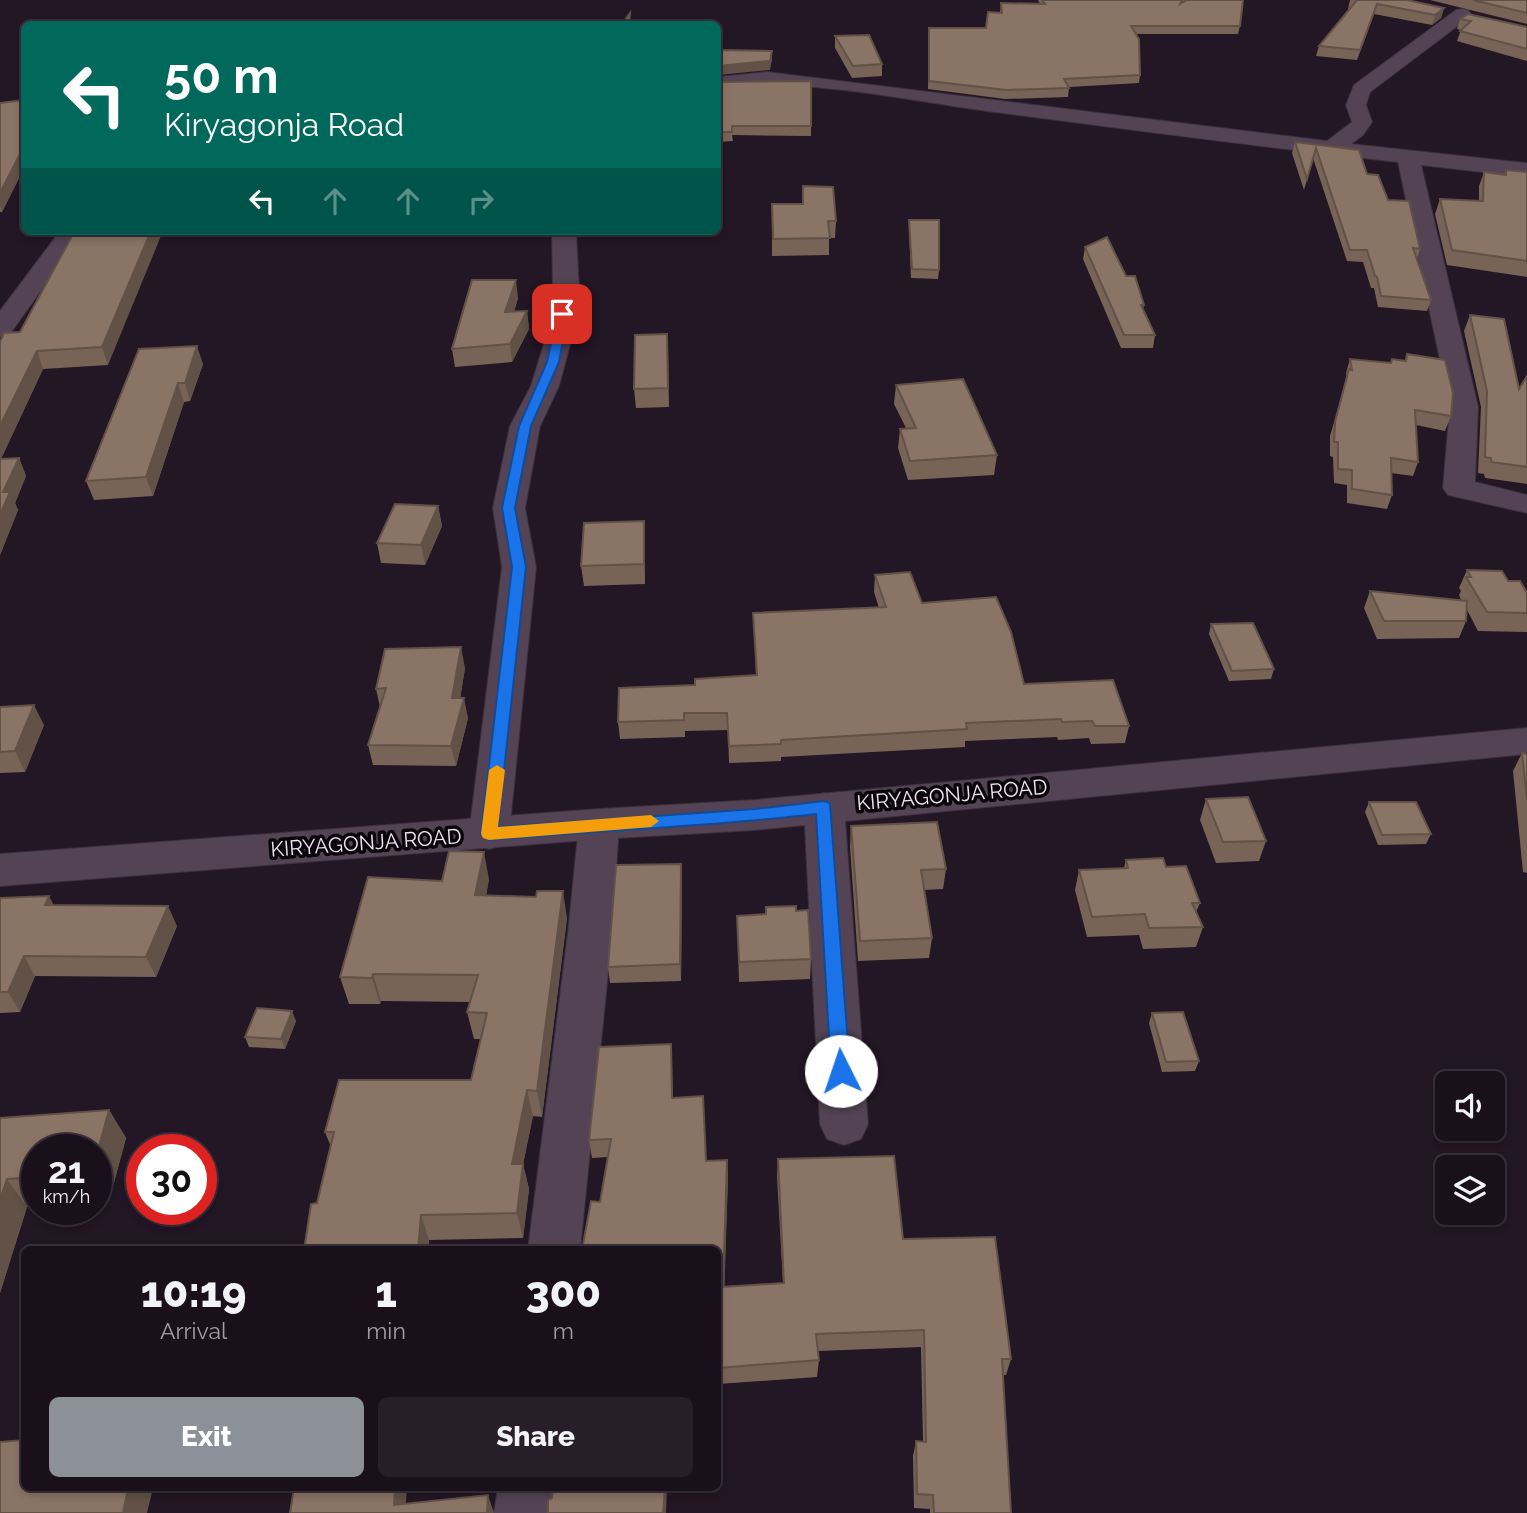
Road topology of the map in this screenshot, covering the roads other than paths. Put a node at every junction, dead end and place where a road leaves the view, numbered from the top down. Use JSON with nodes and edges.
{"nodes":[{"id":1,"x":1436,"y":9,"type":"edge"},
{"id":2,"x":1462,"y":14,"type":"junction"},
{"id":3,"x":1483,"y":18,"type":"edge"},
{"id":4,"x":721,"y":83,"type":"edge"},
{"id":5,"x":1333,"y":147,"type":"junction"},
{"id":6,"x":1408,"y":156,"type":"junction"},
{"id":7,"x":1527,"y":170,"type":"edge"},
{"id":8,"x":69,"y":235,"type":"edge"},
{"id":9,"x":564,"y":235,"type":"edge"},
{"id":10,"x":0,"y":329,"type":"edge"},
{"id":11,"x":1527,"y":504,"type":"edge"},
{"id":12,"x":1527,"y":741,"type":"edge"},
{"id":13,"x":824,"y":807,"type":"junction"},
{"id":14,"x":599,"y":824,"type":"junction"},
{"id":15,"x":489,"y":834,"type":"junction"},
{"id":16,"x":0,"y":870,"type":"edge"},
{"id":17,"x":844,"y":1124,"type":"dead end"},
{"id":18,"x":554,"y":1246,"type":"edge"},
{"id":19,"x":527,"y":1491,"type":"edge"},
{"id":20,"x":524,"y":1513,"type":"edge"}],
"edges":[{"from":1,"to":2,"type":"street"},
{"from":2,"to":3,"type":"street"},
{"from":2,"to":5,"type":"street"},
{"from":4,"to":5,"type":"street"},
{"from":5,"to":6,"type":"street"},
{"from":6,"to":7,"type":"street"},
{"from":6,"to":11,"type":"street"},
{"from":8,"to":10,"type":"street"},
{"from":9,"to":15,"type":"street"},
{"from":12,"to":13,"type":"street","name":"KIRYAGONJA ROAD"},
{"from":13,"to":14,"type":"street","name":"KIRYAGONJA ROAD"},
{"from":13,"to":17,"type":"street"},
{"from":14,"to":15,"type":"street","name":"KIRYAGONJA ROAD"},
{"from":14,"to":18,"type":"street"},
{"from":15,"to":16,"type":"street","name":"KIRYAGONJA ROAD"},
{"from":19,"to":20,"type":"street"}]}
